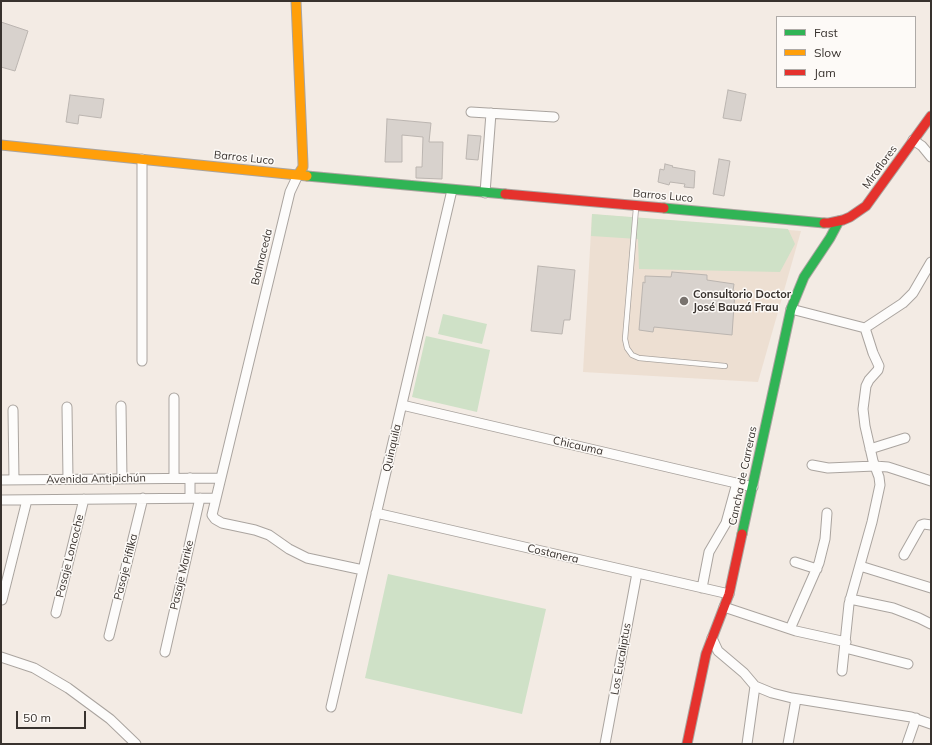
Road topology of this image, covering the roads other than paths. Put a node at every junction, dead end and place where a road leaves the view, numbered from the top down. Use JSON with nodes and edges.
{"nodes":[{"id":1,"x":296,"y":1,"type":"edge"},
{"id":2,"x":471,"y":112,"type":"dead end"},
{"id":3,"x":491,"y":113,"type":"junction"},
{"id":4,"x":554,"y":117,"type":"dead end"},
{"id":5,"x":930,"y":118,"type":"edge"},
{"id":6,"x":913,"y":140,"type":"junction"},
{"id":7,"x":1,"y":145,"type":"edge"},
{"id":8,"x":931,"y":158,"type":"edge"},
{"id":9,"x":142,"y":159,"type":"junction"},
{"id":10,"x":298,"y":176,"type":"junction"},
{"id":11,"x":452,"y":190,"type":"junction"},
{"id":12,"x":486,"y":193,"type":"junction"},
{"id":13,"x":636,"y":206,"type":"junction"},
{"id":14,"x":839,"y":221,"type":"junction"},
{"id":15,"x":931,"y":262,"type":"edge"},
{"id":16,"x":791,"y":309,"type":"junction"},
{"id":17,"x":865,"y":328,"type":"junction"},
{"id":18,"x":142,"y":361,"type":"dead end"},
{"id":19,"x":725,"y":366,"type":"dead end"},
{"id":20,"x":174,"y":398,"type":"dead end"},
{"id":21,"x":402,"y":405,"type":"junction"},
{"id":22,"x":121,"y":406,"type":"dead end"},
{"id":23,"x":67,"y":408,"type":"dead end"},
{"id":24,"x":13,"y":410,"type":"dead end"},
{"id":25,"x":905,"y":438,"type":"dead end"},
{"id":26,"x":870,"y":449,"type":"junction"},
{"id":27,"x":812,"y":465,"type":"dead end"},
{"id":28,"x":875,"y":466,"type":"junction"},
{"id":29,"x":174,"y":478,"type":"junction"},
{"id":30,"x":190,"y":478,"type":"junction"},
{"id":31,"x":221,"y":478,"type":"junction"},
{"id":32,"x":68,"y":479,"type":"junction"},
{"id":33,"x":122,"y":479,"type":"junction"},
{"id":34,"x":1,"y":480,"type":"edge"},
{"id":35,"x":14,"y":480,"type":"junction"},
{"id":36,"x":931,"y":481,"type":"edge"},
{"id":37,"x":736,"y":483,"type":"junction"},
{"id":38,"x":753,"y":487,"type":"junction"},
{"id":39,"x":143,"y":498,"type":"junction"},
{"id":40,"x":190,"y":498,"type":"junction"},
{"id":41,"x":200,"y":498,"type":"junction"},
{"id":42,"x":216,"y":498,"type":"junction"},
{"id":43,"x":84,"y":499,"type":"junction"},
{"id":44,"x":1,"y":500,"type":"edge"},
{"id":45,"x":27,"y":500,"type":"junction"},
{"id":46,"x":376,"y":513,"type":"junction"},
{"id":47,"x":827,"y":513,"type":"dead end"},
{"id":48,"x":931,"y":526,"type":"edge"},
{"id":49,"x":904,"y":555,"type":"dead end"},
{"id":50,"x":795,"y":562,"type":"dead end"},
{"id":51,"x":860,"y":566,"type":"junction"},
{"id":52,"x":817,"y":569,"type":"junction"},
{"id":53,"x":363,"y":570,"type":"junction"},
{"id":54,"x":637,"y":574,"type":"junction"},
{"id":55,"x":702,"y":588,"type":"junction"},
{"id":56,"x":931,"y":588,"type":"edge"},
{"id":57,"x":730,"y":594,"type":"junction"},
{"id":58,"x":850,"y":599,"type":"junction"},
{"id":59,"x":2,"y":600,"type":"edge"},
{"id":60,"x":724,"y":607,"type":"junction"},
{"id":61,"x":56,"y":613,"type":"dead end"},
{"id":62,"x":931,"y":624,"type":"edge"},
{"id":63,"x":790,"y":629,"type":"junction"},
{"id":64,"x":109,"y":636,"type":"dead end"},
{"id":65,"x":712,"y":638,"type":"junction"},
{"id":66,"x":845,"y":645,"type":"junction"},
{"id":67,"x":165,"y":652,"type":"dead end"},
{"id":68,"x":1,"y":657,"type":"edge"},
{"id":69,"x":908,"y":664,"type":"dead end"},
{"id":70,"x":842,"y":670,"type":"dead end"},
{"id":71,"x":755,"y":686,"type":"junction"},
{"id":72,"x":796,"y":699,"type":"junction"},
{"id":73,"x":331,"y":707,"type":"dead end"},
{"id":74,"x":916,"y":718,"type":"junction"},
{"id":75,"x":931,"y":724,"type":"edge"},
{"id":76,"x":136,"y":744,"type":"edge"},
{"id":77,"x":605,"y":744,"type":"edge"},
{"id":78,"x":687,"y":744,"type":"edge"},
{"id":79,"x":747,"y":744,"type":"edge"},
{"id":80,"x":788,"y":744,"type":"edge"},
{"id":81,"x":907,"y":744,"type":"edge"}],
"edges":[{"from":1,"to":10,"type":"main road","name":"Balmaceda"},
{"from":2,"to":3,"type":"street"},
{"from":3,"to":4,"type":"street"},
{"from":3,"to":12,"type":"street"},
{"from":5,"to":6,"type":"main road","name":"Miraflores"},
{"from":6,"to":8,"type":"street"},
{"from":6,"to":14,"type":"main road","name":"Miraflores"},
{"from":7,"to":9,"type":"main road","name":"Barros Luco"},
{"from":9,"to":10,"type":"main road","name":"Barros Luco"},
{"from":9,"to":18,"type":"street"},
{"from":10,"to":11,"type":"main road","name":"Barros Luco"},
{"from":10,"to":31,"type":"street","name":"Balmaceda"},
{"from":11,"to":12,"type":"main road","name":"Barros Luco"},
{"from":11,"to":21,"type":"street","name":"Quinquila"},
{"from":12,"to":13,"type":"main road","name":"Barros Luco"},
{"from":13,"to":14,"type":"main road","name":"Barros Luco"},
{"from":13,"to":19,"type":"lane"},
{"from":14,"to":16,"type":"main road","name":"Cancha de Carreras"},
{"from":15,"to":17,"type":"street"},
{"from":16,"to":17,"type":"street"},
{"from":16,"to":38,"type":"main road","name":"Cancha de Carreras"},
{"from":17,"to":26,"type":"street"},
{"from":20,"to":29,"type":"street"},
{"from":21,"to":37,"type":"street","name":"Chicauma"},
{"from":21,"to":46,"type":"street","name":"Quinquila"},
{"from":22,"to":33,"type":"street"},
{"from":23,"to":32,"type":"street"},
{"from":24,"to":35,"type":"street"},
{"from":25,"to":26,"type":"street"},
{"from":26,"to":28,"type":"street"},
{"from":27,"to":28,"type":"street"},
{"from":28,"to":36,"type":"street"},
{"from":28,"to":51,"type":"street"},
{"from":29,"to":30,"type":"street","name":"Avenida Antipichún"},
{"from":29,"to":33,"type":"street","name":"Avenida Antipichún"},
{"from":30,"to":31,"type":"street","name":"Avenida Antipichún"},
{"from":30,"to":40,"type":"street"},
{"from":31,"to":42,"type":"street","name":"Balmaceda"},
{"from":32,"to":33,"type":"street","name":"Avenida Antipichún"},
{"from":32,"to":35,"type":"street","name":"Avenida Antipichún"},
{"from":34,"to":35,"type":"street","name":"Avenida Antipichún"},
{"from":37,"to":38,"type":"street","name":"Chicauma"},
{"from":37,"to":55,"type":"street"},
{"from":38,"to":57,"type":"main road","name":"Cancha de Carreras"},
{"from":39,"to":40,"type":"street","name":"Avenida Antipichún"},
{"from":39,"to":43,"type":"street","name":"Avenida Antipichún"},
{"from":39,"to":64,"type":"street","name":"Pasaje Pifilka"},
{"from":40,"to":41,"type":"street","name":"Avenida Antipichún"},
{"from":41,"to":42,"type":"street","name":"Avenida Antipichún"},
{"from":41,"to":67,"type":"street","name":"Pasaje Marike"},
{"from":42,"to":53,"type":"street","name":"Balmaceda"},
{"from":43,"to":45,"type":"street","name":"Avenida Antipichún"},
{"from":43,"to":61,"type":"street","name":"Pasaje Loncoche"},
{"from":44,"to":45,"type":"street","name":"Avenida Antipichún"},
{"from":45,"to":59,"type":"street"},
{"from":46,"to":53,"type":"street","name":"Quinquila"},
{"from":46,"to":54,"type":"street","name":"Costanera"},
{"from":47,"to":52,"type":"street"},
{"from":48,"to":49,"type":"street"},
{"from":50,"to":52,"type":"street"},
{"from":51,"to":56,"type":"street"},
{"from":51,"to":58,"type":"street"},
{"from":52,"to":63,"type":"street"},
{"from":53,"to":73,"type":"street","name":"Quinquila"},
{"from":54,"to":55,"type":"street","name":"Costanera"},
{"from":54,"to":77,"type":"street","name":"Los Eucaliptus"},
{"from":55,"to":57,"type":"street","name":"Costanera"},
{"from":57,"to":60,"type":"main road","name":"Cancha de Carreras"},
{"from":58,"to":62,"type":"street"},
{"from":58,"to":66,"type":"street"},
{"from":60,"to":63,"type":"street"},
{"from":60,"to":65,"type":"main road","name":"Cancha de Carreras"},
{"from":63,"to":66,"type":"street"},
{"from":65,"to":71,"type":"street"},
{"from":65,"to":78,"type":"main road","name":"Cancha de Carreras"},
{"from":66,"to":69,"type":"street"},
{"from":66,"to":70,"type":"street"},
{"from":68,"to":76,"type":"street"},
{"from":71,"to":72,"type":"street"},
{"from":71,"to":79,"type":"street"},
{"from":72,"to":74,"type":"street"},
{"from":72,"to":80,"type":"street"},
{"from":74,"to":75,"type":"street"},
{"from":74,"to":81,"type":"street"}]}
